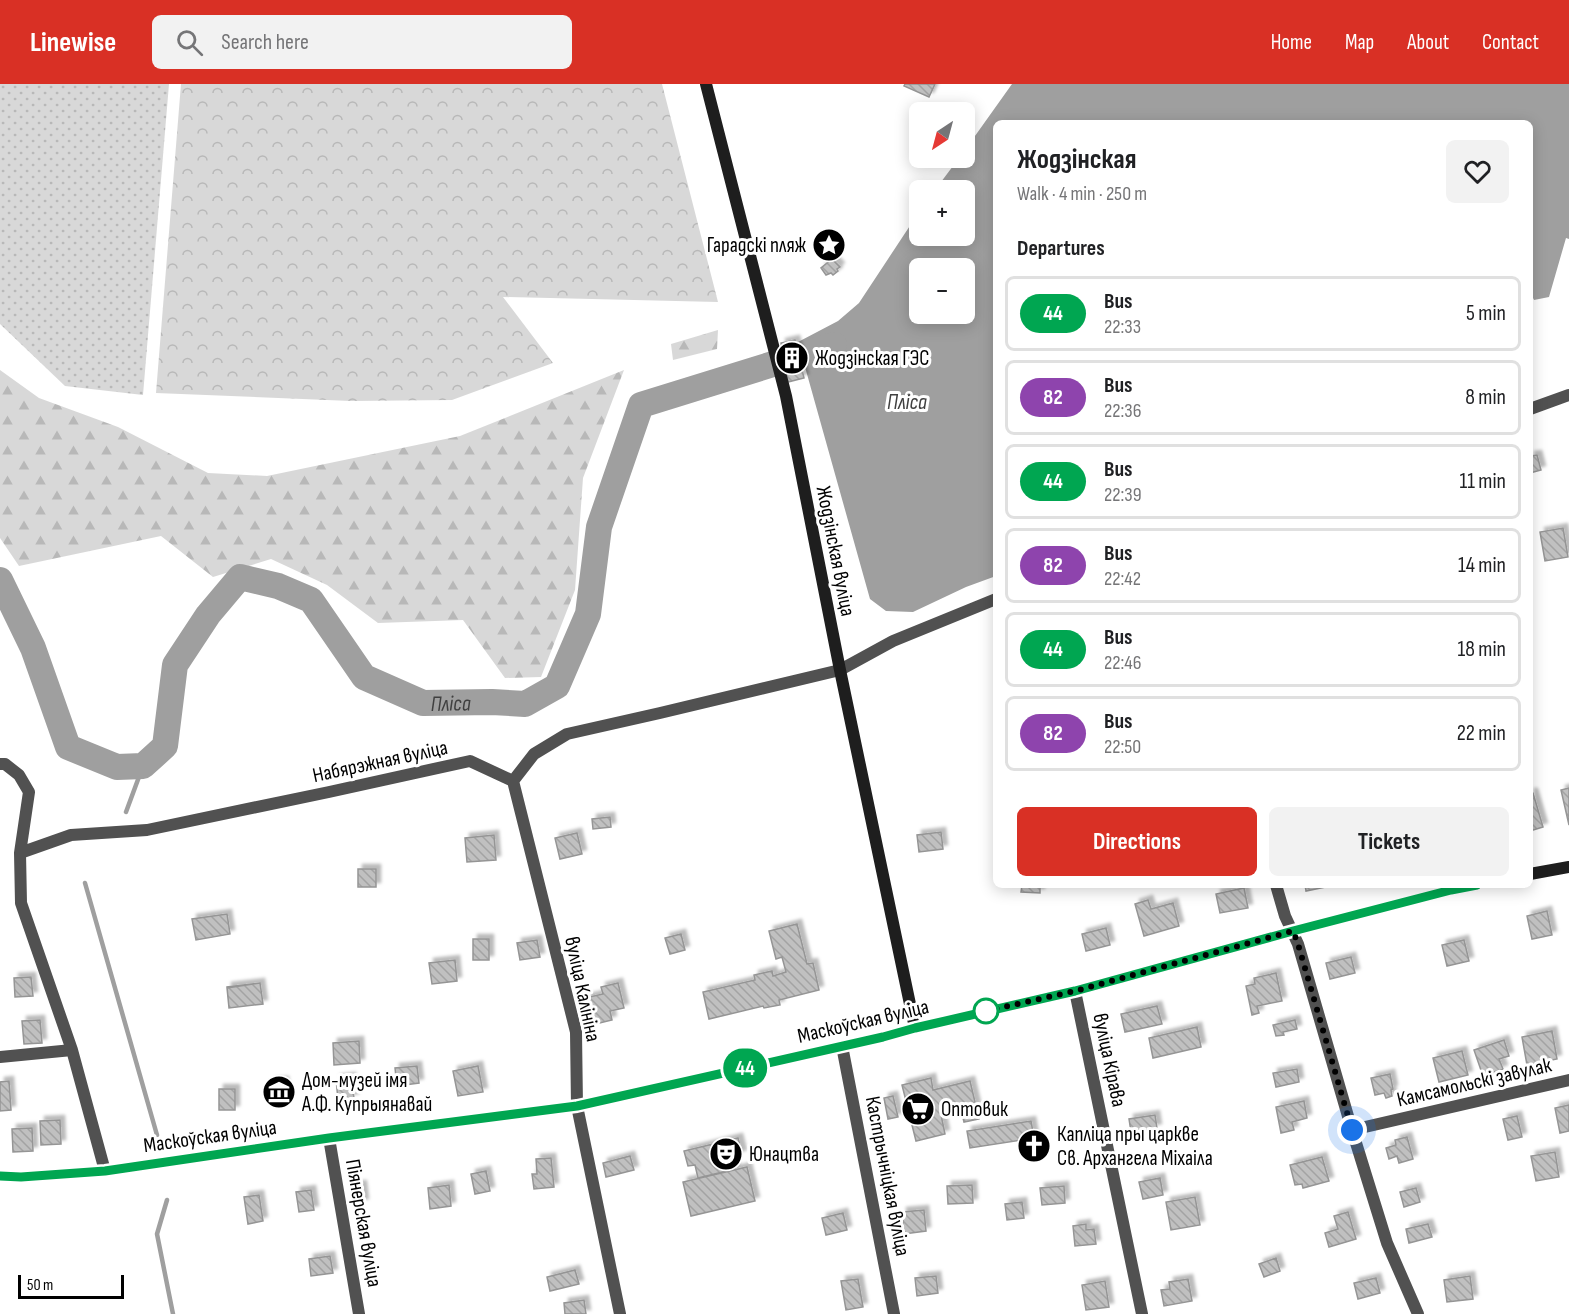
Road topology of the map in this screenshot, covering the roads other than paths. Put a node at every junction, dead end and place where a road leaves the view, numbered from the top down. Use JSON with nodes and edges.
{"nodes":[{"id":1,"x":705,"y":84,"type":"edge"},
{"id":2,"x":1569,"y":395,"type":"edge"},
{"id":3,"x":1533,"y":408,"type":"edge"},
{"id":4,"x":993,"y":600,"type":"edge"},
{"id":5,"x":840,"y":670,"type":"junction"},
{"id":6,"x":0,"y":764,"type":"edge"},
{"id":7,"x":513,"y":781,"type":"junction"},
{"id":8,"x":20,"y":853,"type":"junction"},
{"id":9,"x":1569,"y":867,"type":"edge"},
{"id":10,"x":1533,"y":873,"type":"edge"},
{"id":11,"x":1277,"y":888,"type":"edge"},
{"id":12,"x":1447,"y":888,"type":"edge"},
{"id":13,"x":1293,"y":931,"type":"junction"},
{"id":14,"x":1075,"y":991,"type":"junction"},
{"id":15,"x":915,"y":1028,"type":"junction"},
{"id":16,"x":842,"y":1046,"type":"junction"},
{"id":17,"x":72,"y":1050,"type":"junction"},
{"id":18,"x":0,"y":1057,"type":"edge"},
{"id":19,"x":1569,"y":1080,"type":"edge"},
{"id":20,"x":577,"y":1106,"type":"junction"},
{"id":21,"x":1352,"y":1130,"type":"junction"},
{"id":22,"x":329,"y":1138,"type":"junction"},
{"id":23,"x":105,"y":1171,"type":"junction"},
{"id":24,"x":0,"y":1176,"type":"edge"},
{"id":25,"x":359,"y":1314,"type":"edge"},
{"id":26,"x":620,"y":1314,"type":"edge"},
{"id":27,"x":894,"y":1314,"type":"edge"},
{"id":28,"x":1142,"y":1314,"type":"edge"},
{"id":29,"x":1418,"y":1314,"type":"edge"}],
"edges":[{"from":1,"to":5,"type":"main road","name":"Жодзінская вуліца"},
{"from":2,"to":3,"type":"street"},
{"from":4,"to":5,"type":"street"},
{"from":5,"to":7,"type":"street"},
{"from":5,"to":15,"type":"main road","name":"Жодзінская вуліца"},
{"from":6,"to":8,"type":"street"},
{"from":7,"to":8,"type":"street","name":"Набярэжная вуліца"},
{"from":7,"to":20,"type":"street","name":"вуліца Калініна"},
{"from":8,"to":17,"type":"street"},
{"from":9,"to":10,"type":"main road"},
{"from":11,"to":13,"type":"street"},
{"from":12,"to":13,"type":"main road","name":"Маскоўская вуліца"},
{"from":13,"to":14,"type":"main road","name":"Маскоўская вуліца"},
{"from":13,"to":21,"type":"street"},
{"from":14,"to":15,"type":"main road","name":"Маскоўская вуліца"},
{"from":14,"to":28,"type":"street","name":"вуліца Кірава"},
{"from":15,"to":16,"type":"main road","name":"Маскоўская вуліца"},
{"from":16,"to":20,"type":"main road","name":"Маскоўская вуліца"},
{"from":16,"to":27,"type":"street","name":"Кастрычніцкая вуліца"},
{"from":17,"to":18,"type":"street"},
{"from":17,"to":23,"type":"street"},
{"from":19,"to":21,"type":"street","name":"Камсамольскі завулак"},
{"from":20,"to":22,"type":"main road","name":"Маскоўская вуліца"},
{"from":20,"to":26,"type":"street","name":"вуліца Калініна"},
{"from":21,"to":29,"type":"street"},
{"from":22,"to":23,"type":"main road","name":"Маскоўская вуліца"},
{"from":22,"to":25,"type":"street","name":"Піянерская вуліца"},
{"from":23,"to":24,"type":"main road","name":"Маскоўская вуліца"}]}
